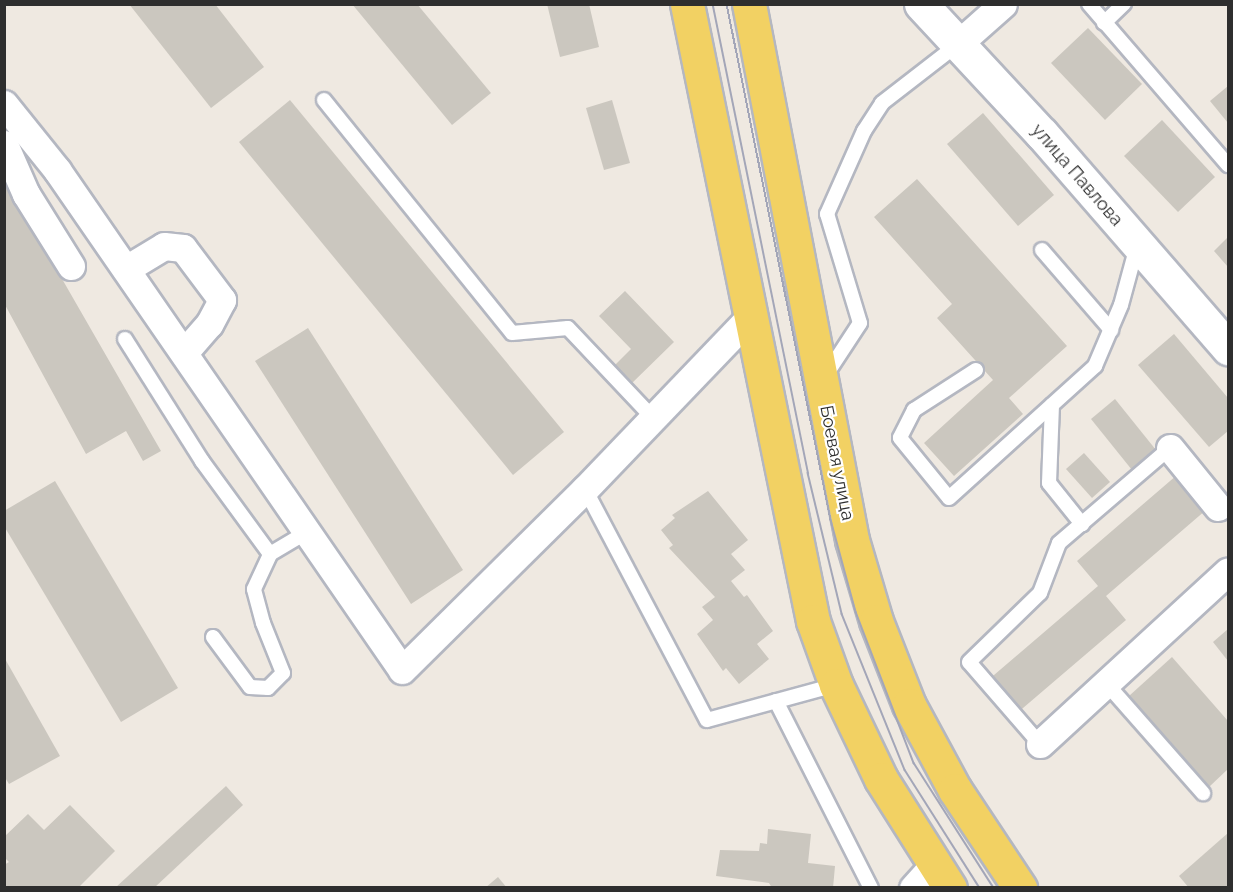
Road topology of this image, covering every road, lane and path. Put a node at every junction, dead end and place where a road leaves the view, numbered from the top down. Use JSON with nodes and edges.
{"nodes":[{"id":1,"x":687,"y":4,"type":"edge"},
{"id":2,"x":748,"y":4,"type":"edge"},
{"id":3,"x":921,"y":4,"type":"edge"},
{"id":4,"x":1003,"y":4,"type":"edge"},
{"id":5,"x":1089,"y":4,"type":"edge"},
{"id":6,"x":1124,"y":4,"type":"edge"},
{"id":7,"x":1104,"y":22,"type":"junction"},
{"id":8,"x":958,"y":44,"type":"junction"},
{"id":9,"x":324,"y":100,"type":"dead end"},
{"id":10,"x":6,"y":114,"type":"edge"},
{"id":11,"x":4,"y":144,"type":"edge"},
{"id":12,"x":1228,"y":165,"type":"edge"},
{"id":13,"x":1137,"y":244,"type":"junction"},
{"id":14,"x":1042,"y":250,"type":"dead end"},
{"id":15,"x":71,"y":266,"type":"dead end"},
{"id":16,"x":126,"y":269,"type":"junction"},
{"id":17,"x":750,"y":317,"type":"junction"},
{"id":18,"x":1110,"y":330,"type":"junction"},
{"id":19,"x":125,"y":339,"type":"dead end"},
{"id":20,"x":1228,"y":348,"type":"edge"},
{"id":21,"x":184,"y":353,"type":"junction"},
{"id":22,"x":976,"y":370,"type":"dead end"},
{"id":23,"x":821,"y":382,"type":"junction"},
{"id":24,"x":1052,"y":405,"type":"junction"},
{"id":25,"x":653,"y":418,"type":"junction"},
{"id":26,"x":1170,"y":448,"type":"joint"},
{"id":27,"x":585,"y":489,"type":"junction"},
{"id":28,"x":1218,"y":507,"type":"dead end"},
{"id":29,"x":1082,"y":524,"type":"junction"},
{"id":30,"x":307,"y":531,"type":"junction"},
{"id":31,"x":270,"y":554,"type":"junction"},
{"id":32,"x":1228,"y":572,"type":"edge"},
{"id":33,"x":213,"y":637,"type":"dead end"},
{"id":34,"x":1106,"y":683,"type":"junction"},
{"id":35,"x":836,"y":685,"type":"junction"},
{"id":36,"x":776,"y":701,"type":"junction"},
{"id":37,"x":1040,"y":744,"type":"joint"},
{"id":38,"x":1203,"y":793,"type":"dead end"},
{"id":39,"x":932,"y":880,"type":"edge"},
{"id":40,"x":871,"y":888,"type":"edge"},
{"id":41,"x":1020,"y":888,"type":"edge"}],
"edges":[{"from":1,"to":17,"type":"main road"},
{"from":2,"to":23,"type":"main road","name":"Боевая улица"},
{"from":3,"to":8,"type":"street","name":"улица Павлова"},
{"from":4,"to":8,"type":"street"},
{"from":5,"to":7,"type":"lane"},
{"from":6,"to":7,"type":"lane"},
{"from":7,"to":12,"type":"lane"},
{"from":8,"to":13,"type":"street","name":"улица Павлова"},
{"from":8,"to":23,"type":"lane"},
{"from":9,"to":25,"type":"lane"},
{"from":10,"to":16,"type":"street"},
{"from":11,"to":15,"type":"street"},
{"from":13,"to":18,"type":"lane"},
{"from":13,"to":20,"type":"street","name":"улица Павлова"},
{"from":14,"to":18,"type":"lane"},
{"from":16,"to":21,"type":"street"},
{"from":16,"to":21,"type":"street"},
{"from":17,"to":25,"type":"street"},
{"from":17,"to":35,"type":"main road"},
{"from":18,"to":24,"type":"lane"},
{"from":19,"to":31,"type":"lane"},
{"from":21,"to":30,"type":"street"},
{"from":22,"to":24,"type":"lane"},
{"from":23,"to":41,"type":"main road","name":"Боевая улица"},
{"from":24,"to":29,"type":"lane"},
{"from":25,"to":27,"type":"street"},
{"from":26,"to":28,"type":"street"},
{"from":26,"to":29,"type":"lane"},
{"from":27,"to":30,"type":"street"},
{"from":27,"to":36,"type":"lane"},
{"from":29,"to":37,"type":"lane"},
{"from":30,"to":31,"type":"lane"},
{"from":31,"to":33,"type":"lane"},
{"from":32,"to":34,"type":"street"},
{"from":34,"to":37,"type":"street"},
{"from":34,"to":38,"type":"lane"},
{"from":35,"to":36,"type":"lane"},
{"from":35,"to":39,"type":"main road"},
{"from":36,"to":40,"type":"lane"}]}
